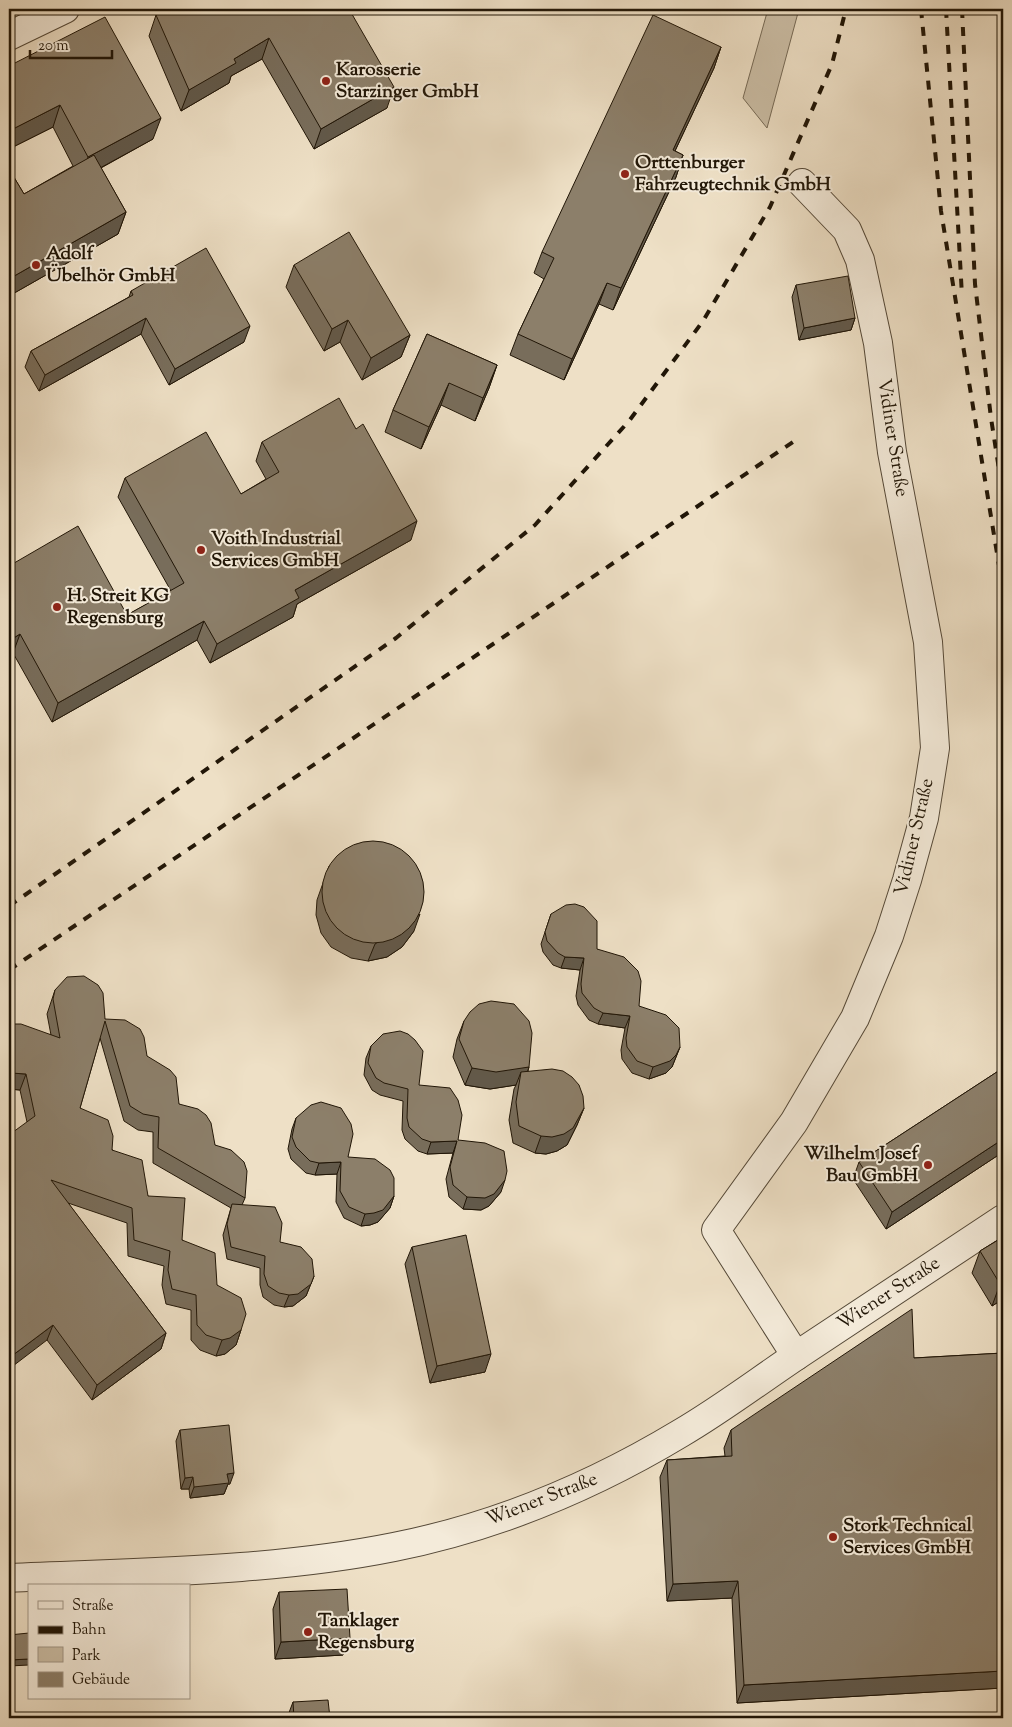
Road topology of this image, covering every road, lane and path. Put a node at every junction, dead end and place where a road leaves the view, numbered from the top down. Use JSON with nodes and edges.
{"nodes":[{"id":1,"x":65,"y":9,"type":"edge"},
{"id":2,"x":9,"y":36,"type":"edge"},
{"id":3,"x":802,"y":182,"type":"dead end"},
{"id":4,"x":1003,"y":1219,"type":"edge"},
{"id":5,"x":796,"y":1356,"type":"junction"},
{"id":6,"x":9,"y":1578,"type":"edge"}],
"edges":[{"from":1,"to":2,"type":"street"},
{"from":3,"to":5,"type":"street","name":"Vidiner Straße"},
{"from":4,"to":5,"type":"street","name":"Wiener Straße"},
{"from":5,"to":6,"type":"street","name":"Wiener Straße"}]}
